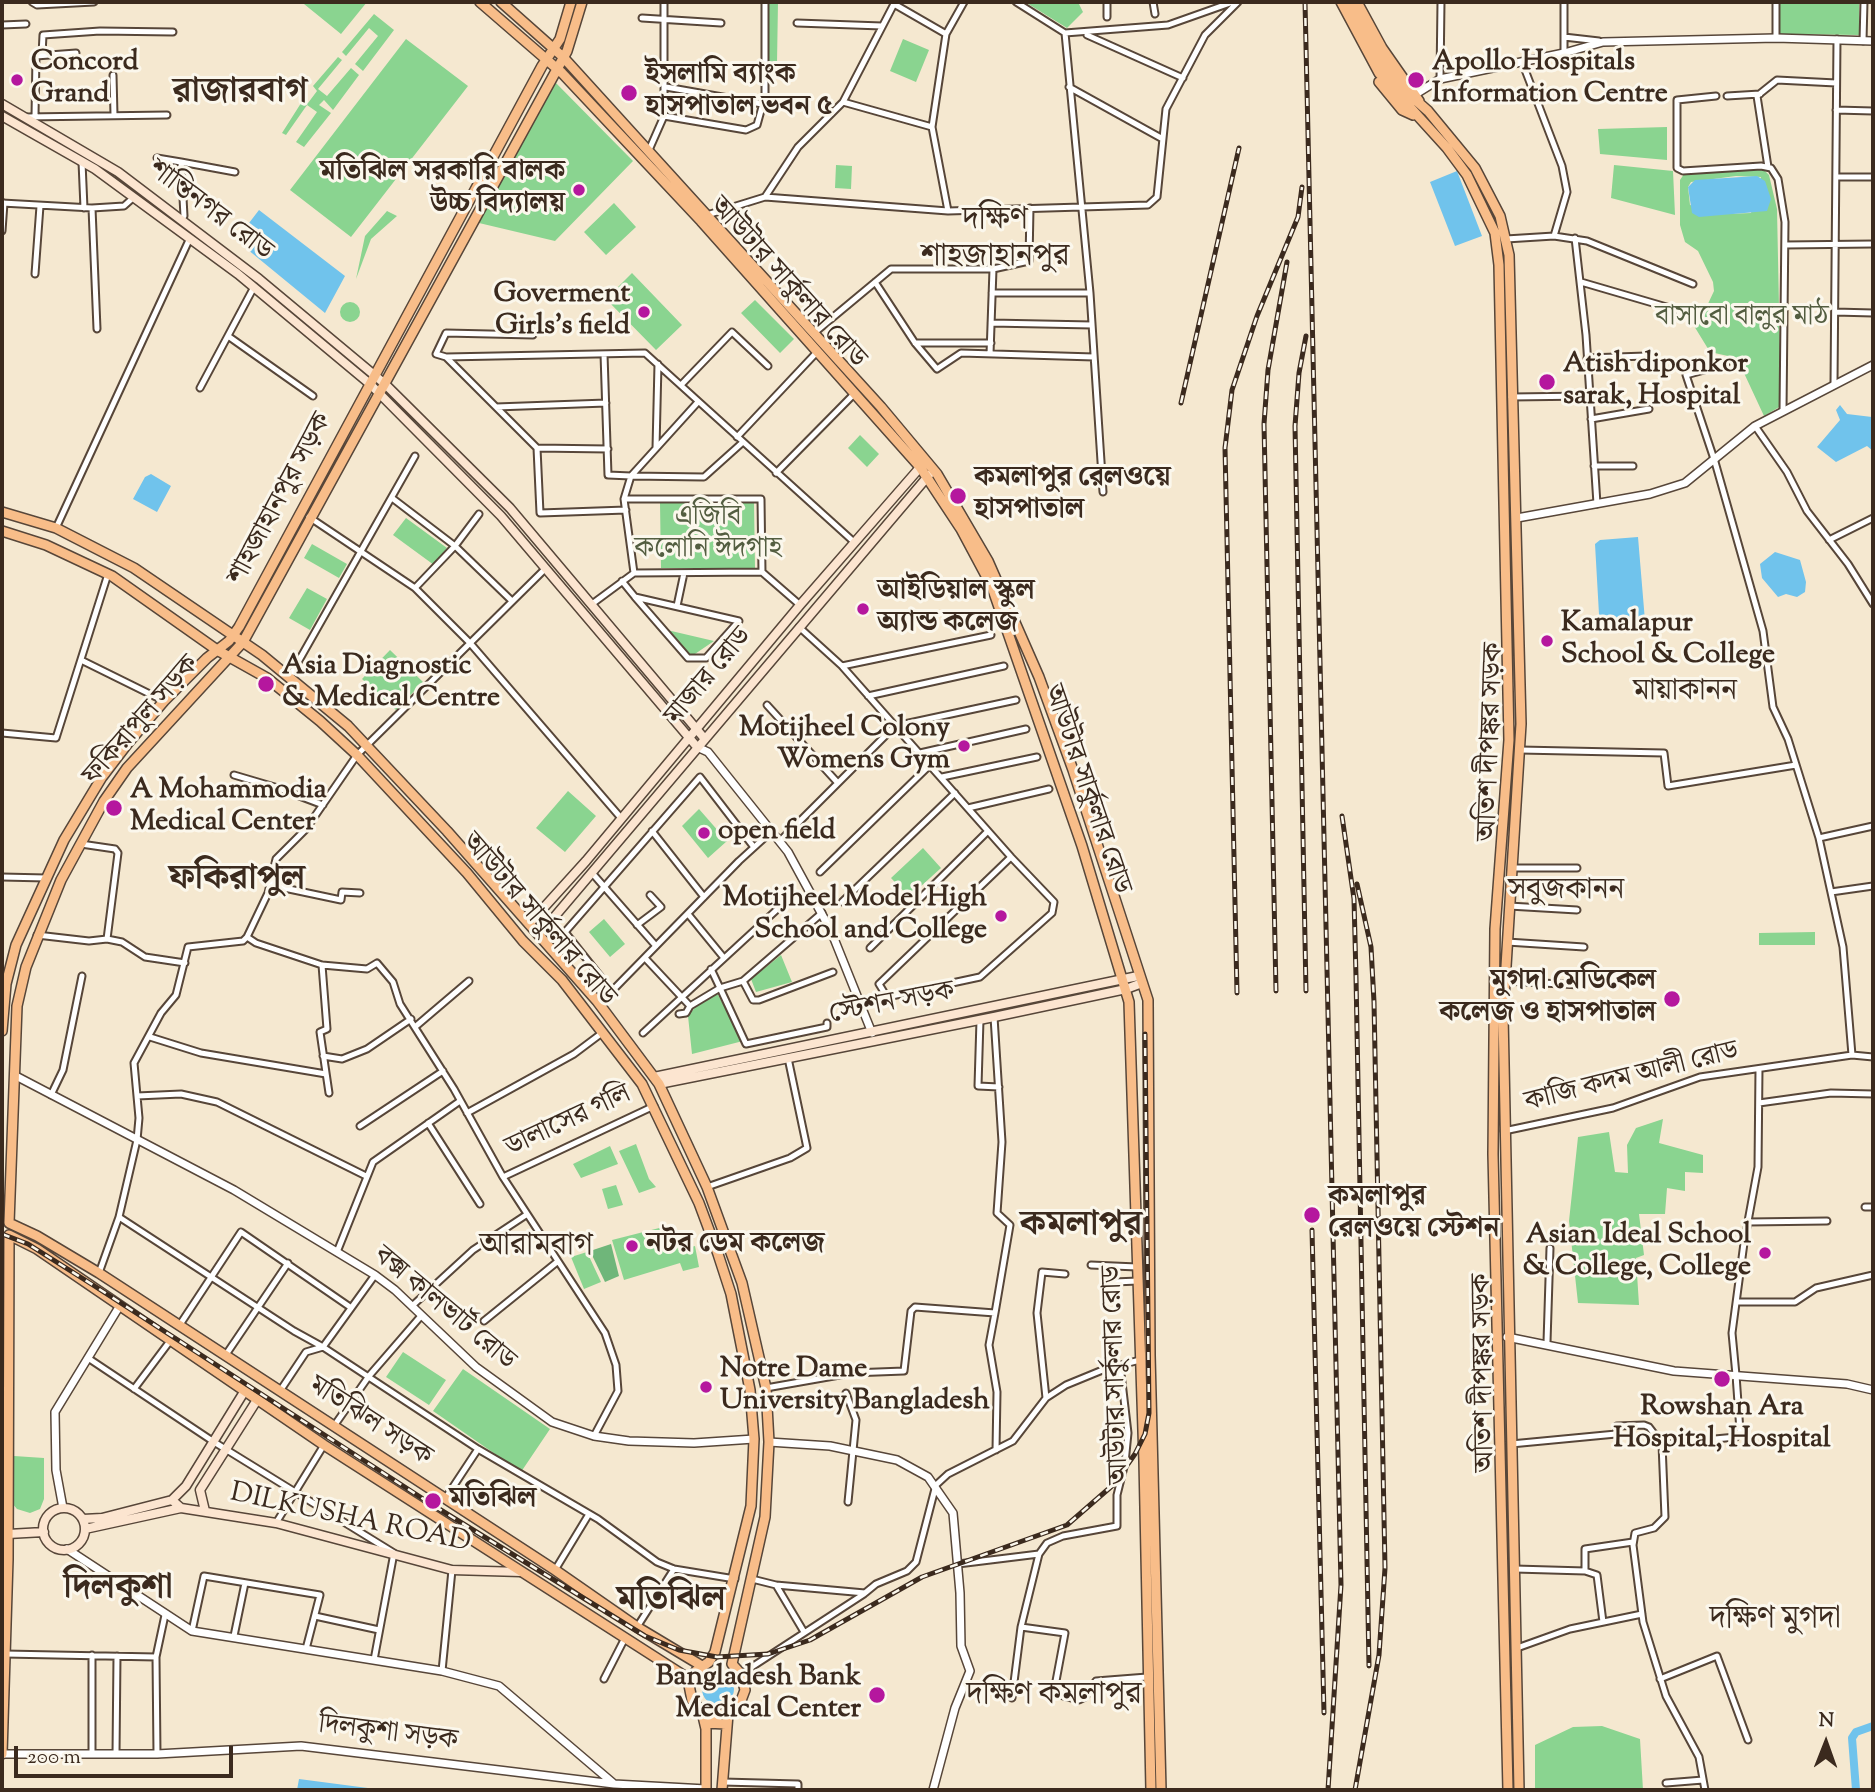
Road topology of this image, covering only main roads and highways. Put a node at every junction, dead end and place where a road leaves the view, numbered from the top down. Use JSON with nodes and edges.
{"nodes":[{"id":1,"x":480,"y":2,"type":"edge"},
{"id":2,"x":500,"y":2,"type":"edge"},
{"id":3,"x":571,"y":2,"type":"edge"},
{"id":4,"x":582,"y":2,"type":"edge"},
{"id":5,"x":1338,"y":2,"type":"edge"},
{"id":6,"x":1349,"y":2,"type":"edge"},
{"id":7,"x":1357,"y":2,"type":"edge"},
{"id":8,"x":555,"y":48,"type":"junction"},
{"id":9,"x":564,"y":57,"type":"junction"},
{"id":10,"x":546,"y":60,"type":"junction"},
{"id":11,"x":556,"y":68,"type":"junction"},
{"id":12,"x":1412,"y":98,"type":"junction"},
{"id":13,"x":2,"y":104,"type":"edge"},
{"id":14,"x":2,"y":116,"type":"edge"},
{"id":15,"x":1418,"y":116,"type":"junction"},
{"id":16,"x":704,"y":218,"type":"junction"},
{"id":17,"x":1501,"y":240,"type":"junction"},
{"id":18,"x":204,"y":243,"type":"junction"},
{"id":19,"x":259,"y":279,"type":"junction"},
{"id":20,"x":254,"y":287,"type":"junction"},
{"id":21,"x":373,"y":380,"type":"junction"},
{"id":22,"x":385,"y":384,"type":"junction"},
{"id":23,"x":380,"y":394,"type":"junction"},
{"id":24,"x":923,"y":464,"type":"junction"},
{"id":25,"x":931,"y":473,"type":"junction"},
{"id":26,"x":2,"y":512,"type":"edge"},
{"id":27,"x":1517,"y":518,"type":"junction"},
{"id":28,"x":1506,"y":519,"type":"junction"},
{"id":29,"x":2,"y":531,"type":"edge"},
{"id":30,"x":222,"y":629,"type":"junction"},
{"id":31,"x":235,"y":633,"type":"junction"},
{"id":32,"x":245,"y":640,"type":"junction"},
{"id":33,"x":213,"y":650,"type":"junction"},
{"id":34,"x":230,"y":660,"type":"junction"},
{"id":35,"x":696,"y":730,"type":"junction"},
{"id":36,"x":689,"y":738,"type":"junction"},
{"id":37,"x":704,"y":738,"type":"junction"},
{"id":38,"x":697,"y":747,"type":"junction"},
{"id":39,"x":529,"y":924,"type":"junction"},
{"id":40,"x":518,"y":934,"type":"junction"},
{"id":41,"x":539,"y":935,"type":"junction"},
{"id":42,"x":528,"y":946,"type":"junction"},
{"id":43,"x":1140,"y":979,"type":"junction"},
{"id":44,"x":4,"y":983,"type":"edge"},
{"id":45,"x":1124,"y":985,"type":"junction"},
{"id":46,"x":980,"y":1016,"type":"junction"},
{"id":47,"x":2,"y":1031,"type":"edge"},
{"id":48,"x":873,"y":1037,"type":"junction"},
{"id":49,"x":657,"y":1080,"type":"junction"},
{"id":50,"x":644,"y":1087,"type":"junction"},
{"id":51,"x":1493,"y":1130,"type":"junction"},
{"id":52,"x":1504,"y":1131,"type":"junction"},
{"id":53,"x":6,"y":1222,"type":"edge"},
{"id":54,"x":6,"y":1233,"type":"edge"},
{"id":55,"x":255,"y":1375,"type":"junction"},
{"id":56,"x":267,"y":1383,"type":"junction"},
{"id":57,"x":244,"y":1392,"type":"junction"},
{"id":58,"x":257,"y":1400,"type":"junction"},
{"id":59,"x":172,"y":1500,"type":"junction"},
{"id":60,"x":181,"y":1508,"type":"junction"},
{"id":61,"x":205,"y":1511,"type":"junction"},
{"id":62,"x":83,"y":1519,"type":"junction"},
{"id":63,"x":85,"y":1529,"type":"junction"},
{"id":64,"x":44,"y":1532,"type":"junction"},
{"id":65,"x":5,"y":1534,"type":"edge"},
{"id":66,"x":5,"y":1559,"type":"edge"},
{"id":67,"x":521,"y":1572,"type":"junction"},
{"id":68,"x":1504,"y":1585,"type":"junction"},
{"id":69,"x":1515,"y":1585,"type":"junction"},
{"id":70,"x":705,"y":1664,"type":"junction"},
{"id":71,"x":690,"y":1684,"type":"junction"},
{"id":72,"x":702,"y":1712,"type":"junction"},
{"id":73,"x":728,"y":1714,"type":"junction"},
{"id":74,"x":705,"y":1723,"type":"junction"},
{"id":75,"x":726,"y":1724,"type":"junction"},
{"id":76,"x":2,"y":1754,"type":"edge"},
{"id":77,"x":723,"y":1786,"type":"edge"},
{"id":78,"x":706,"y":1790,"type":"edge"},
{"id":79,"x":1151,"y":1790,"type":"edge"},
{"id":80,"x":1161,"y":1790,"type":"edge"},
{"id":81,"x":1508,"y":1790,"type":"edge"},
{"id":82,"x":1519,"y":1790,"type":"edge"}],
"edges":[{"from":1,"to":10,"type":"main road","name":"আউটার সার্কুলার রোড"},
{"from":2,"to":8,"type":"main road","name":"আউটার সার্কুলার রোড"},
{"from":3,"to":8,"type":"main road","name":"শাহজাহানপুর সড়ক"},
{"from":4,"to":9,"type":"main road","name":"শাহজাহানপুর সড়ক"},
{"from":5,"to":12,"type":"main road"},
{"from":5,"to":15,"type":"main road"},
{"from":6,"to":12,"type":"main road"},
{"from":7,"to":12,"type":"main road","name":"অতিশ দীপঙ্কর সড়ক"},
{"from":8,"to":9,"type":"main road","name":"আউটার সার্কুলার রোড"},
{"from":8,"to":10,"type":"main road","name":"শাহজাহানপুর সড়ক"},
{"from":9,"to":11,"type":"main road","name":"শাহজাহানপুর সড়ক"},
{"from":9,"to":16,"type":"main road","name":"আউটার সার্কুলার রোড"},
{"from":10,"to":11,"type":"main road","name":"আউটার সার্কুলার রোড"},
{"from":10,"to":21,"type":"main road","name":"শাহজাহানপুর সড়ক"},
{"from":11,"to":16,"type":"main road","name":"আউটার সার্কুলার রোড"},
{"from":11,"to":22,"type":"main road","name":"শাহজাহানপুর সড়ক"},
{"from":12,"to":15,"type":"main road","name":"অতিশ দীপঙ্কর সড়ক"},
{"from":12,"to":17,"type":"main road","name":"অতিশ দীপঙ্কর সড়ক"},
{"from":13,"to":18,"type":"main road","name":"শান্তিনগর রোড"},
{"from":14,"to":18,"type":"main road","name":"শান্তিনগর রোড"},
{"from":15,"to":17,"type":"main road","name":"অতিশ দীপঙ্কর সড়ক"},
{"from":16,"to":24,"type":"main road","name":"আউটার সার্কুলার রোড"},
{"from":16,"to":24,"type":"main road","name":"আউটার সার্কুলার রোড"},
{"from":17,"to":27,"type":"main road","name":"অতিশ দীপঙ্কর সড়ক"},
{"from":17,"to":28,"type":"main road","name":"অতিশ দীপঙ্কর সড়ক"},
{"from":18,"to":19,"type":"main road","name":"শান্তিনগর রোড"},
{"from":18,"to":20,"type":"main road","name":"শান্তিনগর রোড"},
{"from":19,"to":20,"type":"main road"},
{"from":19,"to":21,"type":"main road","name":"শান্তিনগর রোড"},
{"from":20,"to":21,"type":"main road","name":"শান্তিনগর রোড"},
{"from":21,"to":22,"type":"main road"},
{"from":21,"to":23,"type":"main road"},
{"from":21,"to":31,"type":"main road","name":"শাহজাহানপুর সড়ক"},
{"from":22,"to":23,"type":"main road","name":"শাহজাহানপুর সড়ক"},
{"from":22,"to":35,"type":"main road"},
{"from":23,"to":32,"type":"main road","name":"শাহজাহানপুর সড়ক"},
{"from":23,"to":36,"type":"main road"},
{"from":24,"to":25,"type":"main road","name":"আউটার সার্কুলার রোড"},
{"from":24,"to":35,"type":"main road","name":"মাজার রোড"},
{"from":25,"to":37,"type":"main road","name":"মাজার রোড"},
{"from":25,"to":43,"type":"main road","name":"আউটার সার্কুলার রোড"},
{"from":25,"to":45,"type":"main road","name":"আউটার সার্কুলার রোড"},
{"from":26,"to":30,"type":"main road","name":"আউটার সার্কুলার রোড"},
{"from":27,"to":28,"type":"main road"},
{"from":27,"to":52,"type":"main road","name":"অতিশ দীপঙ্কর সড়ক"},
{"from":28,"to":51,"type":"main road","name":"অতিশ দীপঙ্কর সড়ক"},
{"from":29,"to":33,"type":"main road","name":"আউটার সার্কুলার রোড"},
{"from":30,"to":31,"type":"main road","name":"আউটার সার্কুলার রোড"},
{"from":30,"to":33,"type":"main road"},
{"from":31,"to":32,"type":"main road","name":"আউটার সার্কুলার রোড"},
{"from":31,"to":33,"type":"main road","name":"ফকিরাপুল সড়ক"},
{"from":32,"to":34,"type":"main road","name":"শাহজাহানপুর সড়ক"},
{"from":32,"to":39,"type":"main road","name":"আউটার সার্কুলার রোড"},
{"from":33,"to":34,"type":"main road","name":"আউটার সার্কুলার রোড"},
{"from":33,"to":44,"type":"main road","name":"ফকিরাপুল সড়ক"},
{"from":34,"to":40,"type":"main road","name":"আউটার সার্কুলার রোড"},
{"from":34,"to":53,"type":"main road","name":"ফকিরাপুল সড়ক"},
{"from":35,"to":36,"type":"main road","name":"মাজার রোড"},
{"from":35,"to":37,"type":"main road"},
{"from":36,"to":38,"type":"main road"},
{"from":36,"to":39,"type":"main road","name":"মাজার রোড"},
{"from":37,"to":38,"type":"main road","name":"মাজার রোড"},
{"from":38,"to":41,"type":"main road","name":"মাজার রোড"},
{"from":39,"to":40,"type":"main road"},
{"from":39,"to":41,"type":"main road","name":"আউটার সার্কুলার রোড"},
{"from":40,"to":42,"type":"main road","name":"আউটার সার্কুলার রোড"},
{"from":41,"to":42,"type":"main road"},
{"from":41,"to":49,"type":"main road","name":"আউটার সার্কুলার রোড"},
{"from":42,"to":50,"type":"main road","name":"আউটার সার্কুলার রোড"},
{"from":43,"to":45,"type":"main road","name":"স্টেশন সড়ক"},
{"from":43,"to":80,"type":"main road","name":"আউটার সার্কুলার রোড"},
{"from":44,"to":47,"type":"main road","name":"ফকিরাপুল সড়ক"},
{"from":45,"to":46,"type":"main road","name":"স্টেশন সড়ক"},
{"from":45,"to":46,"type":"main road","name":"স্টেশন সড়ক"},
{"from":45,"to":79,"type":"main road","name":"আউটার সার্কুলার রোড"},
{"from":46,"to":48,"type":"main road","name":"স্টেশন সড়ক"},
{"from":48,"to":49,"type":"main road","name":"স্টেশন সড়ক"},
{"from":48,"to":49,"type":"main road","name":"স্টেশন সড়ক"},
{"from":49,"to":50,"type":"main road"},
{"from":49,"to":73,"type":"main road","name":"আউটার সার্কুলার রোড"},
{"from":50,"to":70,"type":"main road","name":"আউটার সার্কুলার রোড"},
{"from":51,"to":52,"type":"main road"},
{"from":51,"to":68,"type":"main road","name":"অতিশ দীপঙ্কর সড়ক"},
{"from":52,"to":69,"type":"main road","name":"অতিশ দীপঙ্কর সড়ক"},
{"from":53,"to":54,"type":"main road","name":"ফকিরাপুল সড়ক"},
{"from":53,"to":55,"type":"main road","name":"মতিঝিল সড়ক"},
{"from":54,"to":57,"type":"main road","name":"মতিঝিল সড়ক"},
{"from":54,"to":65,"type":"main road","name":"ফকিরাপুল সড়ক"},
{"from":55,"to":56,"type":"main road","name":"মতিঝিল সড়ক"},
{"from":55,"to":57,"type":"main road"},
{"from":56,"to":58,"type":"main road"},
{"from":56,"to":70,"type":"main road","name":"মতিঝিল সড়ক"},
{"from":57,"to":58,"type":"main road","name":"মতিঝিল সড়ক"},
{"from":57,"to":59,"type":"main road","name":"DILKUSHA ROAD"},
{"from":58,"to":61,"type":"main road"},
{"from":58,"to":67,"type":"main road","name":"মতিঝিল সড়ক"},
{"from":59,"to":60,"type":"main road"},
{"from":59,"to":62,"type":"main road"},
{"from":60,"to":61,"type":"main road","name":"DILKUSHA ROAD"},
{"from":60,"to":63,"type":"main road","name":"DILKUSHA ROAD"},
{"from":61,"to":67,"type":"main road","name":"DILKUSHA ROAD"},
{"from":62,"to":63,"type":"main road"},
{"from":62,"to":64,"type":"main road"},
{"from":63,"to":64,"type":"main road"},
{"from":64,"to":65,"type":"main road"},
{"from":65,"to":66,"type":"main road","name":"ফকিরাপুল সড়ক"},
{"from":66,"to":76,"type":"main road","name":"ফকিরাপুল সড়ক"},
{"from":67,"to":71,"type":"main road","name":"মতিঝিল সড়ক"},
{"from":68,"to":69,"type":"main road"},
{"from":68,"to":81,"type":"main road","name":"অতিশ দীপঙ্কর সড়ক"},
{"from":69,"to":82,"type":"main road","name":"অতিশ দীপঙ্কর সড়ক"},
{"from":70,"to":71,"type":"main road","name":"আউটার সার্কুলার রোড"},
{"from":71,"to":72,"type":"main road"},
{"from":72,"to":73,"type":"main road"},
{"from":72,"to":74,"type":"main road"},
{"from":73,"to":75,"type":"main road"},
{"from":74,"to":75,"type":"main road"},
{"from":74,"to":78,"type":"main road"},
{"from":75,"to":77,"type":"main road"}]}
